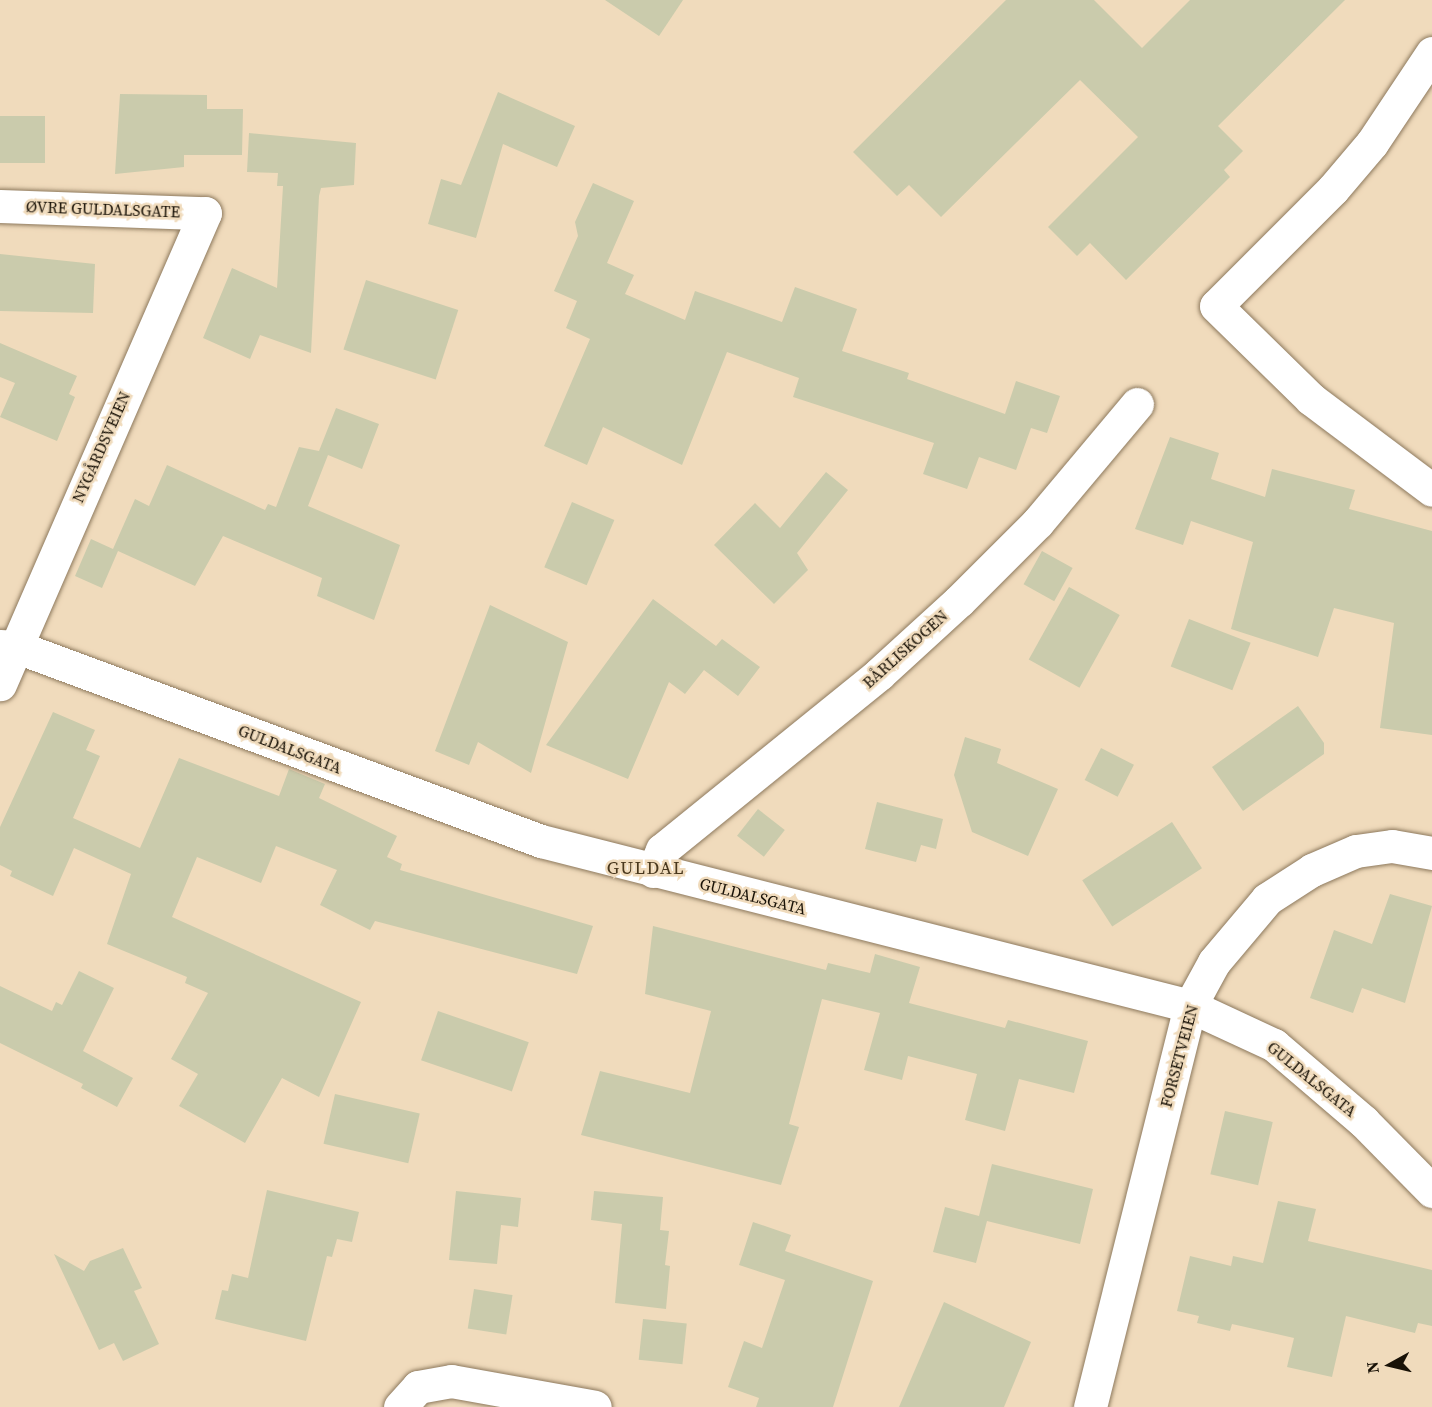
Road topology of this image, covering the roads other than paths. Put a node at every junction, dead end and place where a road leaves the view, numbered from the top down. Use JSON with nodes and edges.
{"nodes":[{"id":1,"x":1432,"y":53,"type":"edge"},
{"id":2,"x":0,"y":206,"type":"edge"},
{"id":3,"x":205,"y":213,"type":"joint"},
{"id":4,"x":1137,"y":404,"type":"dead end"},
{"id":5,"x":1432,"y":490,"type":"edge"},
{"id":6,"x":8,"y":646,"type":"edge"},
{"id":7,"x":0,"y":684,"type":"edge"},
{"id":8,"x":1432,"y":853,"type":"edge"},
{"id":9,"x":653,"y":871,"type":"junction"},
{"id":10,"x":1190,"y":1006,"type":"junction"},
{"id":11,"x":1432,"y":1191,"type":"edge"},
{"id":12,"x":402,"y":1402,"type":"edge"},
{"id":13,"x":595,"y":1407,"type":"edge"},
{"id":14,"x":1090,"y":1407,"type":"edge"}],
"edges":[{"from":1,"to":5,"type":"street"},
{"from":2,"to":3,"type":"street","name":"ØVRE GULDALSGATE"},
{"from":3,"to":6,"type":"street","name":"NYGÅRDSVEIEN"},
{"from":4,"to":9,"type":"street","name":"BÅRLISKOGEN"},
{"from":6,"to":7,"type":"street","name":"NYGÅRDSVEIEN"},
{"from":6,"to":9,"type":"street","name":"GULDALSGATA"},
{"from":8,"to":10,"type":"street","name":"FORSETVEIEN"},
{"from":9,"to":10,"type":"street","name":"GULDALSGATA"},
{"from":10,"to":11,"type":"street","name":"GULDALSGATA"},
{"from":10,"to":14,"type":"street","name":"FORSETVEIEN"},
{"from":12,"to":13,"type":"street"}]}
